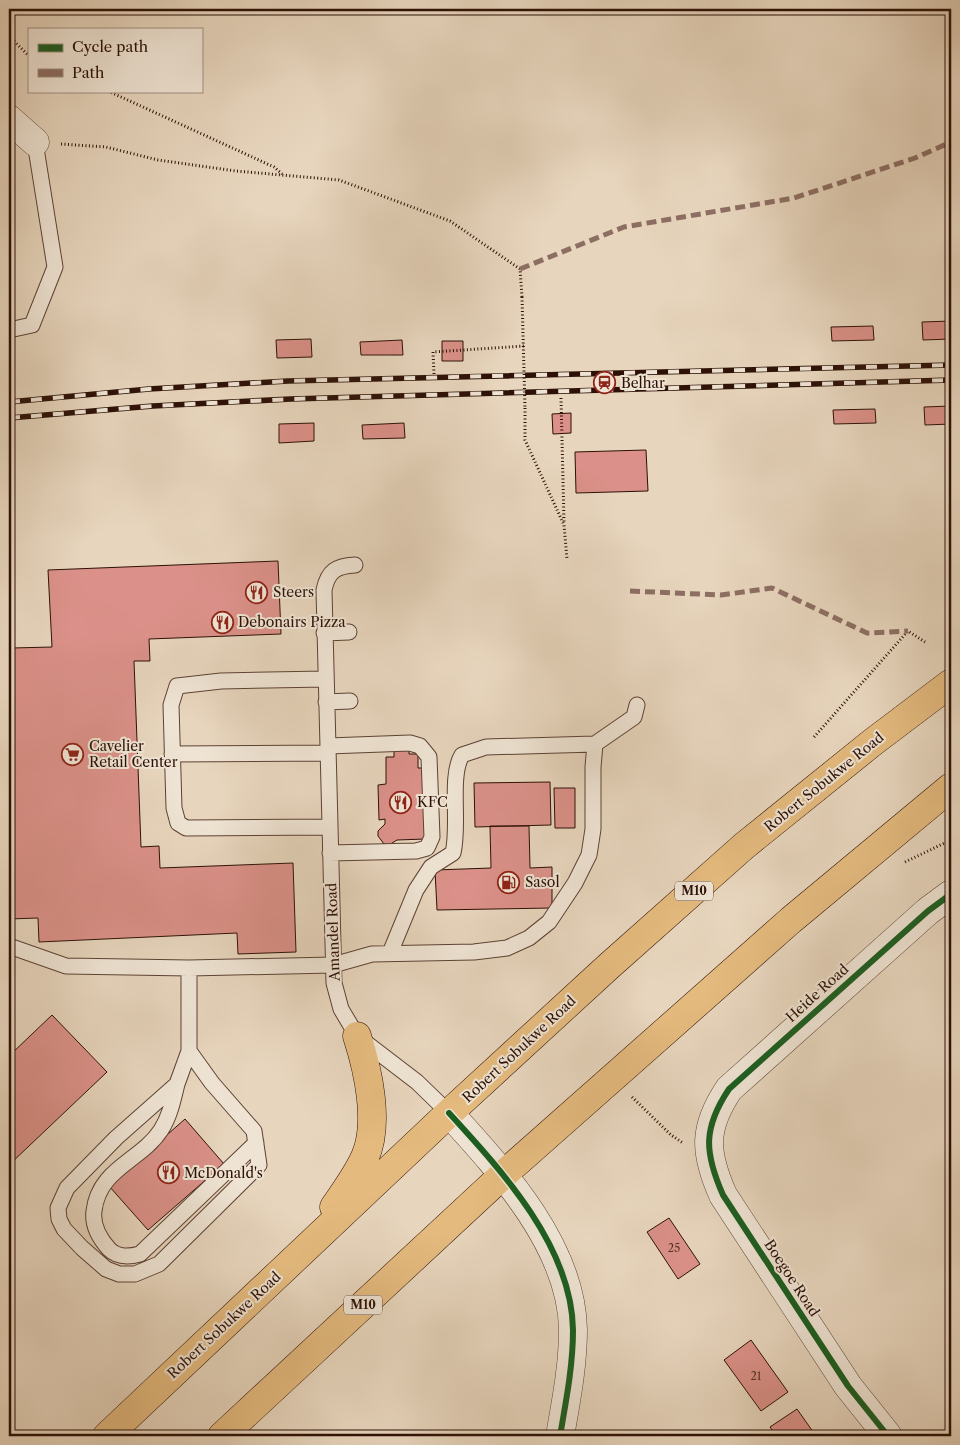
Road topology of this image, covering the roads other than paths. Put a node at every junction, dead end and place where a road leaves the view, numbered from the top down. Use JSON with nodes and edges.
{"nodes":[{"id":1,"x":9,"y":121,"type":"edge"},
{"id":2,"x":35,"y":142,"type":"joint"},
{"id":3,"x":9,"y":330,"type":"edge"},
{"id":4,"x":356,"y":566,"type":"dead end"},
{"id":5,"x":349,"y":632,"type":"dead end"},
{"id":6,"x":324,"y":633,"type":"junction"},
{"id":7,"x":325,"y":679,"type":"junction"},
{"id":8,"x":951,"y":683,"type":"edge"},
{"id":9,"x":350,"y":701,"type":"dead end"},
{"id":10,"x":326,"y":702,"type":"junction"},
{"id":11,"x":636,"y":705,"type":"dead end"},
{"id":12,"x":595,"y":744,"type":"junction"},
{"id":13,"x":328,"y":750,"type":"junction"},
{"id":14,"x":172,"y":754,"type":"junction"},
{"id":15,"x":951,"y":787,"type":"edge"},
{"id":16,"x":330,"y":827,"type":"junction"},
{"id":17,"x":330,"y":853,"type":"junction"},
{"id":18,"x":951,"y":894,"type":"edge"},
{"id":19,"x":9,"y":946,"type":"edge"},
{"id":20,"x":390,"y":953,"type":"junction"},
{"id":21,"x":333,"y":964,"type":"junction"},
{"id":22,"x":189,"y":968,"type":"junction"},
{"id":23,"x":357,"y":1036,"type":"junction"},
{"id":24,"x":189,"y":1051,"type":"junction"},
{"id":25,"x":177,"y":1084,"type":"junction"},
{"id":26,"x":449,"y":1113,"type":"junction"},
{"id":27,"x":711,"y":1121,"type":"joint"},
{"id":28,"x":256,"y":1143,"type":"junction"},
{"id":29,"x":504,"y":1174,"type":"junction"},
{"id":30,"x":310,"y":1244,"type":"junction"},
{"id":31,"x":106,"y":1436,"type":"edge"},
{"id":32,"x":222,"y":1436,"type":"edge"},
{"id":33,"x":560,"y":1436,"type":"edge"},
{"id":34,"x":888,"y":1436,"type":"edge"}],
"edges":[{"from":1,"to":2,"type":"street"},
{"from":2,"to":3,"type":"lane"},
{"from":4,"to":6,"type":"lane","name":"Amandel Road"},
{"from":5,"to":6,"type":"lane"},
{"from":6,"to":7,"type":"lane","name":"Amandel Road"},
{"from":7,"to":10,"type":"lane","name":"Amandel Road"},
{"from":7,"to":14,"type":"lane"},
{"from":8,"to":26,"type":"main road","name":"Robert Sobukwe Road","number":"M10"},
{"from":9,"to":10,"type":"lane"},
{"from":10,"to":13,"type":"lane","name":"Amandel Road"},
{"from":11,"to":12,"type":"lane"},
{"from":12,"to":20,"type":"lane"},
{"from":12,"to":20,"type":"lane"},
{"from":13,"to":14,"type":"lane"},
{"from":13,"to":16,"type":"lane","name":"Amandel Road"},
{"from":13,"to":17,"type":"lane"},
{"from":14,"to":16,"type":"lane"},
{"from":15,"to":29,"type":"main road","number":"M10"},
{"from":16,"to":17,"type":"lane","name":"Amandel Road"},
{"from":17,"to":21,"type":"lane","name":"Amandel Road"},
{"from":18,"to":27,"type":"street","name":"Heide Road"},
{"from":19,"to":22,"type":"lane"},
{"from":20,"to":21,"type":"lane"},
{"from":21,"to":22,"type":"lane"},
{"from":21,"to":23,"type":"lane","name":"Amandel Road"},
{"from":22,"to":24,"type":"lane"},
{"from":23,"to":26,"type":"lane","name":"Amandel Road"},
{"from":23,"to":30,"type":"main road"},
{"from":24,"to":25,"type":"lane"},
{"from":24,"to":28,"type":"lane"},
{"from":25,"to":28,"type":"lane"},
{"from":25,"to":28,"type":"lane"},
{"from":26,"to":29,"type":"street"},
{"from":26,"to":30,"type":"main road","name":"Robert Sobukwe Road","number":"M10"},
{"from":27,"to":34,"type":"street","name":"Boegoe Road"},
{"from":29,"to":32,"type":"main road","number":"M10"},
{"from":29,"to":33,"type":"street"},
{"from":30,"to":31,"type":"main road","name":"Robert Sobukwe Road","number":"M10"}]}
